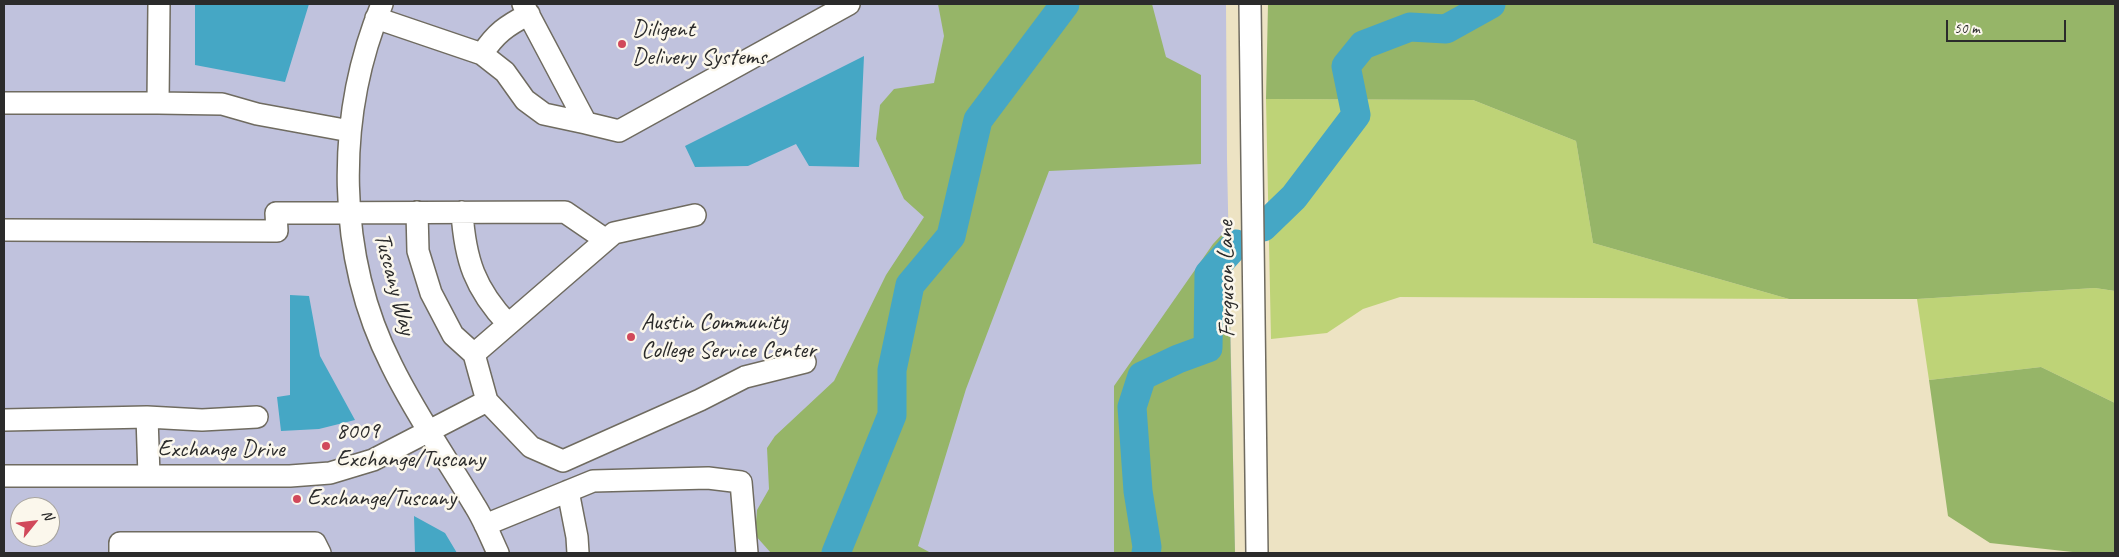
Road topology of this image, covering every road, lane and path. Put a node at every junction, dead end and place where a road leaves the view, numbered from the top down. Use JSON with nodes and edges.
{"nodes":[{"id":1,"x":160,"y":4,"type":"edge"},
{"id":2,"x":849,"y":4,"type":"edge"},
{"id":3,"x":1250,"y":4,"type":"edge"},
{"id":4,"x":526,"y":9,"type":"edge"},
{"id":5,"x":379,"y":11,"type":"edge"},
{"id":6,"x":482,"y":54,"type":"junction"},
{"id":7,"x":4,"y":103,"type":"edge"},
{"id":8,"x":158,"y":103,"type":"junction"},
{"id":9,"x":586,"y":123,"type":"junction"},
{"id":10,"x":350,"y":131,"type":"junction"},
{"id":11,"x":350,"y":212,"type":"junction"},
{"id":12,"x":417,"y":212,"type":"junction"},
{"id":13,"x":462,"y":212,"type":"junction"},
{"id":14,"x":695,"y":215,"type":"dead end"},
{"id":15,"x":4,"y":230,"type":"edge"},
{"id":16,"x":606,"y":240,"type":"junction"},
{"id":17,"x":508,"y":324,"type":"junction"},
{"id":18,"x":474,"y":354,"type":"junction"},
{"id":19,"x":805,"y":362,"type":"dead end"},
{"id":20,"x":487,"y":401,"type":"junction"},
{"id":21,"x":147,"y":417,"type":"junction"},
{"id":22,"x":257,"y":417,"type":"dead end"},
{"id":23,"x":4,"y":420,"type":"edge"},
{"id":24,"x":429,"y":430,"type":"junction"},
{"id":25,"x":4,"y":476,"type":"edge"},
{"id":26,"x":149,"y":476,"type":"junction"},
{"id":27,"x":568,"y":491,"type":"junction"},
{"id":28,"x":485,"y":525,"type":"junction"},
{"id":29,"x":120,"y":553,"type":"edge"},
{"id":30,"x":320,"y":553,"type":"edge"},
{"id":31,"x":498,"y":553,"type":"edge"},
{"id":32,"x":578,"y":553,"type":"edge"},
{"id":33,"x":747,"y":553,"type":"edge"},
{"id":34,"x":1257,"y":553,"type":"edge"}],
"edges":[{"from":1,"to":8,"type":"street"},
{"from":2,"to":9,"type":"street"},
{"from":3,"to":34,"type":"street","name":"Ferguson Lane"},
{"from":4,"to":6,"type":"street"},
{"from":4,"to":9,"type":"street"},
{"from":5,"to":6,"type":"street"},
{"from":5,"to":10,"type":"street","name":"Tuscany Way"},
{"from":6,"to":9,"type":"street"},
{"from":7,"to":8,"type":"street"},
{"from":8,"to":10,"type":"street"},
{"from":10,"to":11,"type":"street","name":"Tuscany Way"},
{"from":11,"to":12,"type":"street"},
{"from":11,"to":15,"type":"street"},
{"from":11,"to":24,"type":"street","name":"Tuscany Way"},
{"from":12,"to":13,"type":"street"},
{"from":12,"to":18,"type":"street"},
{"from":13,"to":16,"type":"street"},
{"from":13,"to":17,"type":"street"},
{"from":14,"to":16,"type":"street"},
{"from":16,"to":17,"type":"street"},
{"from":17,"to":18,"type":"street"},
{"from":18,"to":20,"type":"street"},
{"from":19,"to":20,"type":"street"},
{"from":20,"to":24,"type":"street","name":"Exchange Drive"},
{"from":21,"to":22,"type":"street"},
{"from":21,"to":23,"type":"street"},
{"from":21,"to":26,"type":"street"},
{"from":24,"to":26,"type":"street","name":"Exchange Drive"},
{"from":24,"to":28,"type":"street","name":"Tuscany Way"},
{"from":25,"to":26,"type":"street","name":"Exchange Drive"},
{"from":27,"to":28,"type":"street"},
{"from":27,"to":32,"type":"street"},
{"from":27,"to":33,"type":"street"},
{"from":28,"to":31,"type":"street","name":"Tuscany Way"},
{"from":29,"to":30,"type":"street"}]}
